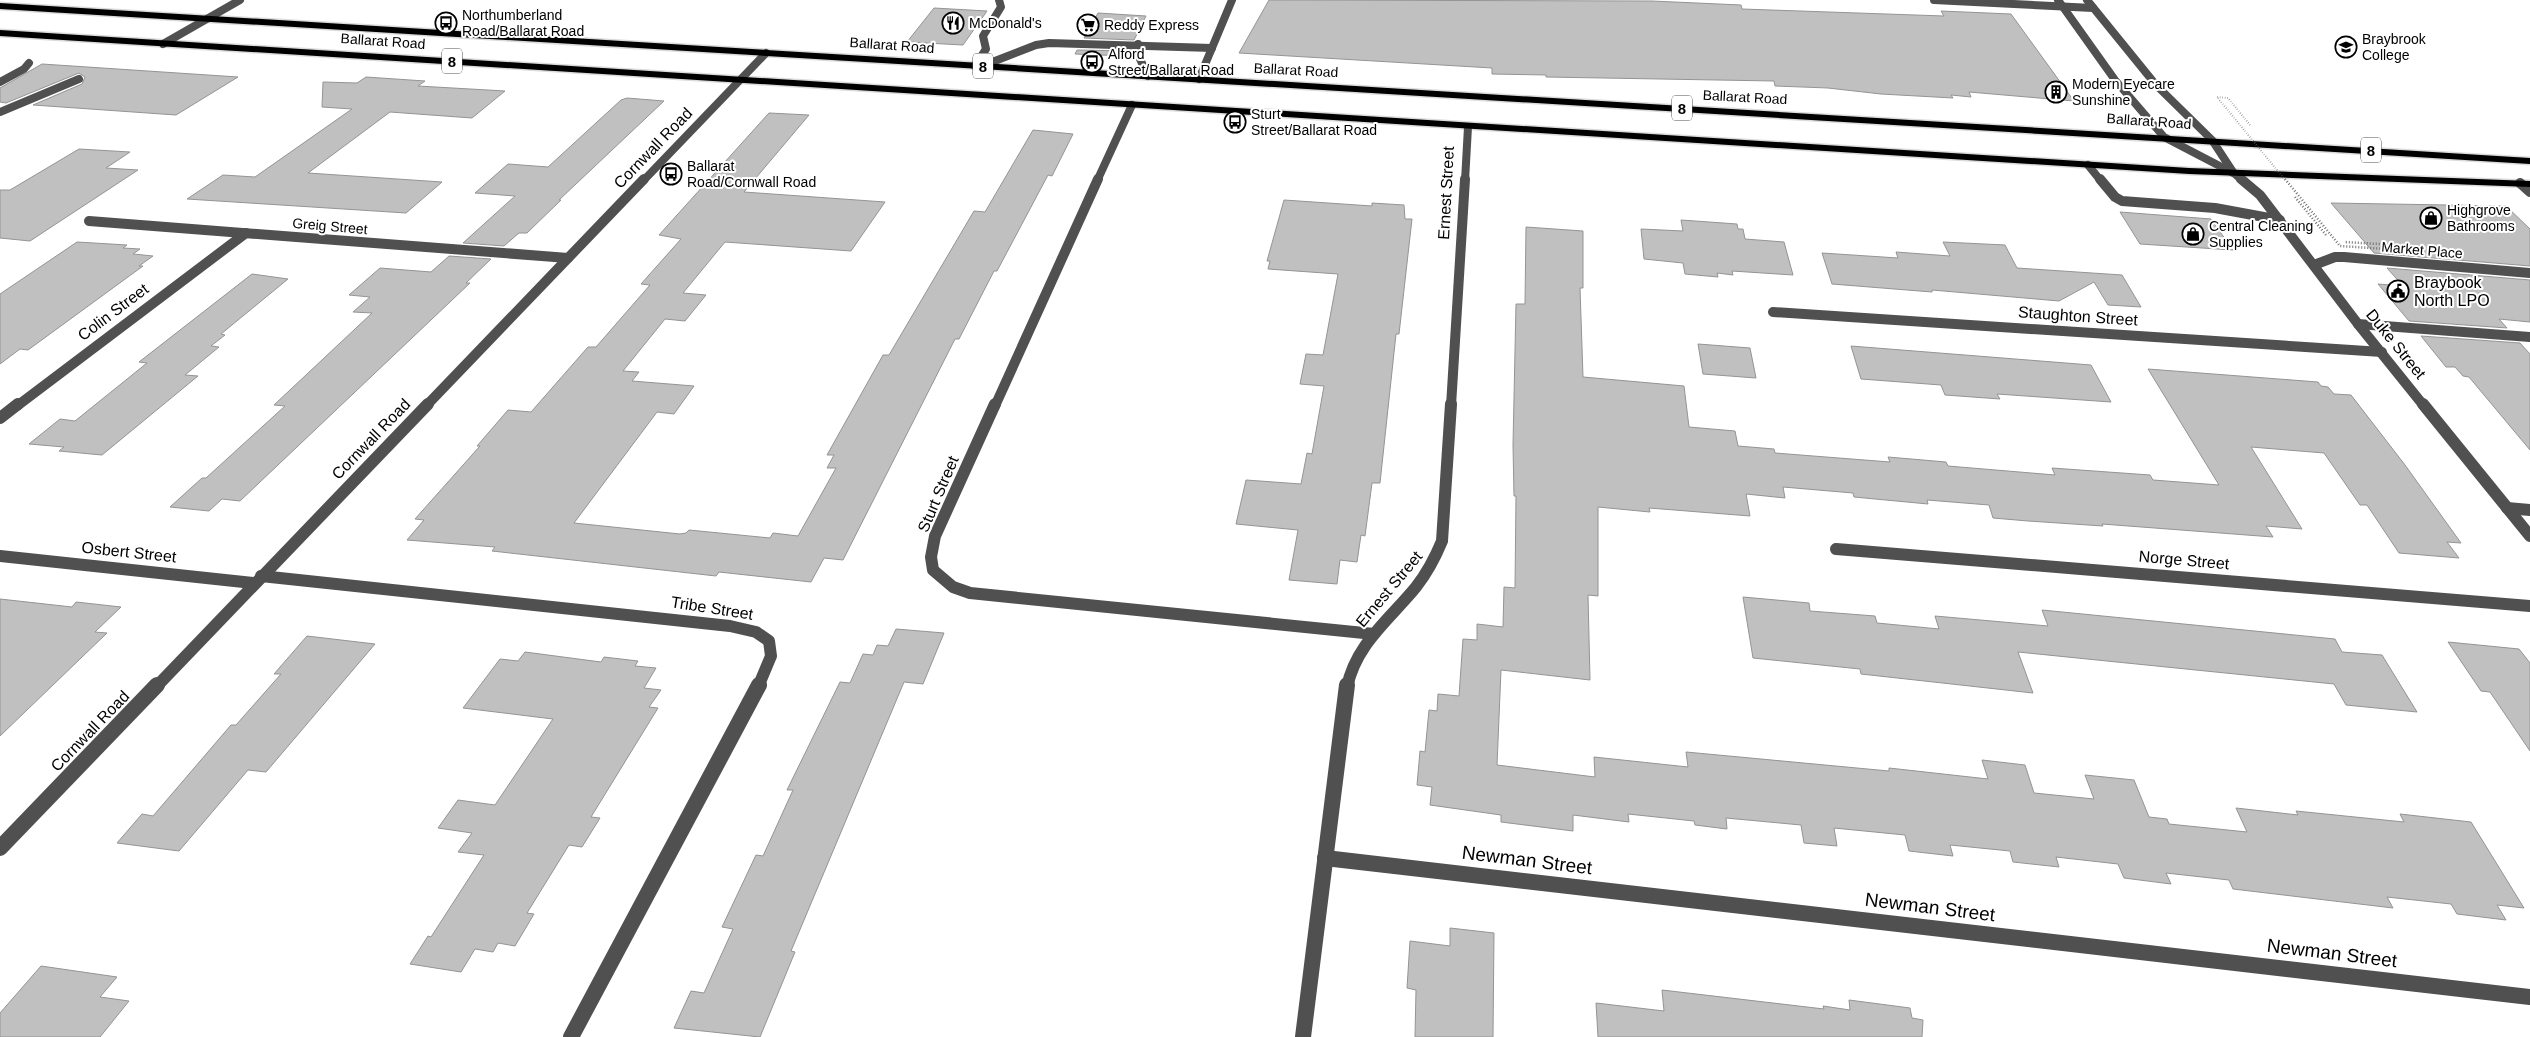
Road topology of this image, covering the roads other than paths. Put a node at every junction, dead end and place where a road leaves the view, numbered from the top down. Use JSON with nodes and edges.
{"nodes":[{"id":1,"x":240,"y":0,"type":"edge"},
{"id":2,"x":999,"y":0,"type":"edge"},
{"id":3,"x":1232,"y":0,"type":"edge"},
{"id":4,"x":1934,"y":0,"type":"edge"},
{"id":5,"x":2086,"y":0,"type":"edge"},
{"id":6,"x":2061,"y":3,"type":"edge"},
{"id":7,"x":0,"y":6,"type":"edge"},
{"id":8,"x":2093,"y":8,"type":"junction"},
{"id":9,"x":206,"y":19,"type":"junction"},
{"id":10,"x":0,"y":33,"type":"edge"},
{"id":11,"x":163,"y":44,"type":"junction"},
{"id":12,"x":1138,"y":44,"type":"junction"},
{"id":13,"x":1212,"y":48,"type":"junction"},
{"id":14,"x":766,"y":53,"type":"junction"},
{"id":15,"x":29,"y":63,"type":"dead end"},
{"id":16,"x":978,"y":66,"type":"junction"},
{"id":17,"x":1148,"y":76,"type":"junction"},
{"id":18,"x":78,"y":79,"type":"dead end"},
{"id":19,"x":1200,"y":79,"type":"junction"},
{"id":20,"x":740,"y":81,"type":"junction"},
{"id":21,"x":0,"y":82,"type":"edge"},
{"id":22,"x":1132,"y":105,"type":"junction"},
{"id":23,"x":0,"y":112,"type":"edge"},
{"id":24,"x":1468,"y":127,"type":"junction"},
{"id":25,"x":2164,"y":137,"type":"junction"},
{"id":26,"x":2212,"y":140,"type":"junction"},
{"id":27,"x":2530,"y":160,"type":"edge"},
{"id":28,"x":2088,"y":165,"type":"junction"},
{"id":29,"x":2235,"y":174,"type":"junction"},
{"id":30,"x":2525,"y":183,"type":"edge"},
{"id":31,"x":2530,"y":192,"type":"edge"},
{"id":32,"x":89,"y":220,"type":"dead end"},
{"id":33,"x":2280,"y":220,"type":"junction"},
{"id":34,"x":246,"y":233,"type":"junction"},
{"id":35,"x":568,"y":258,"type":"junction"},
{"id":36,"x":2314,"y":265,"type":"junction"},
{"id":37,"x":2530,"y":273,"type":"edge"},
{"id":38,"x":1773,"y":312,"type":"dead end"},
{"id":39,"x":2358,"y":324,"type":"junction"},
{"id":40,"x":2530,"y":336,"type":"edge"},
{"id":41,"x":2382,"y":352,"type":"junction"},
{"id":42,"x":0,"y":418,"type":"edge"},
{"id":43,"x":2507,"y":508,"type":"junction"},
{"id":44,"x":2530,"y":510,"type":"edge"},
{"id":45,"x":2530,"y":536,"type":"edge"},
{"id":46,"x":1836,"y":549,"type":"dead end"},
{"id":47,"x":0,"y":556,"type":"edge"},
{"id":48,"x":257,"y":580,"type":"junction"},
{"id":49,"x":2530,"y":606,"type":"edge"},
{"id":50,"x":1374,"y":634,"type":"junction"},
{"id":51,"x":0,"y":848,"type":"edge"},
{"id":52,"x":1325,"y":858,"type":"junction"},
{"id":53,"x":2530,"y":997,"type":"edge"},
{"id":54,"x":570,"y":1037,"type":"edge"},
{"id":55,"x":1303,"y":1037,"type":"edge"}],
"edges":[{"from":1,"to":9,"type":"street"},
{"from":2,"to":16,"type":"street"},
{"from":3,"to":13,"type":"street"},
{"from":4,"to":6,"type":"street"},
{"from":5,"to":8,"type":"street","name":"Duke Street"},
{"from":6,"to":8,"type":"street"},
{"from":6,"to":25,"type":"street","name":"Duke Street"},
{"from":7,"to":9,"type":"highway","name":"Ballarat Road","number":"8"},
{"from":8,"to":26,"type":"street","name":"Duke Street"},
{"from":9,"to":11,"type":"street"},
{"from":9,"to":14,"type":"highway","name":"Ballarat Road","number":"8"},
{"from":10,"to":11,"type":"highway","name":"Ballarat Road","number":"8"},
{"from":11,"to":20,"type":"highway","name":"Ballarat Road","number":"8"},
{"from":12,"to":13,"type":"street"},
{"from":12,"to":16,"type":"street"},
{"from":12,"to":17,"type":"street"},
{"from":13,"to":19,"type":"street"},
{"from":14,"to":16,"type":"highway","name":"Ballarat Road","number":"8"},
{"from":14,"to":20,"type":"street","name":"Cornwall Road"},
{"from":15,"to":21,"type":"street"},
{"from":16,"to":17,"type":"highway","name":"Ballarat Road","number":"8"},
{"from":17,"to":19,"type":"highway","name":"Ballarat Road","number":"8"},
{"from":18,"to":23,"type":"street"},
{"from":19,"to":25,"type":"highway","name":"Ballarat Road","number":"8"},
{"from":20,"to":22,"type":"highway","name":"Ballarat Road","number":"8"},
{"from":20,"to":35,"type":"street","name":"Cornwall Road"},
{"from":22,"to":24,"type":"highway","name":"Ballarat Road","number":"8"},
{"from":22,"to":50,"type":"street","name":"Sturt Street"},
{"from":24,"to":28,"type":"highway","name":"Ballarat Road","number":"8"},
{"from":24,"to":50,"type":"street","name":"Ernest Street"},
{"from":25,"to":26,"type":"highway","name":"Ballarat Road","number":"8"},
{"from":25,"to":29,"type":"street","name":"Duke Street"},
{"from":26,"to":27,"type":"highway","name":"Ballarat Road","number":"8"},
{"from":26,"to":29,"type":"street","name":"Duke Street"},
{"from":28,"to":29,"type":"highway","name":"Ballarat Road","number":"8"},
{"from":28,"to":33,"type":"street"},
{"from":29,"to":30,"type":"highway","name":"Ballarat Road","number":"8"},
{"from":29,"to":33,"type":"street","name":"Duke Street"},
{"from":30,"to":31,"type":"street"},
{"from":32,"to":34,"type":"street","name":"Greig Street"},
{"from":33,"to":36,"type":"street","name":"Duke Street"},
{"from":34,"to":35,"type":"street","name":"Greig Street"},
{"from":34,"to":42,"type":"street","name":"Colin Street"},
{"from":35,"to":48,"type":"street","name":"Cornwall Road"},
{"from":36,"to":37,"type":"street","name":"Market Place"},
{"from":36,"to":39,"type":"street","name":"Duke Street"},
{"from":38,"to":41,"type":"street","name":"Staughton Street"},
{"from":39,"to":40,"type":"street"},
{"from":39,"to":41,"type":"street","name":"Duke Street"},
{"from":41,"to":43,"type":"street","name":"Duke Street"},
{"from":43,"to":44,"type":"street"},
{"from":43,"to":45,"type":"street","name":"Duke Street"},
{"from":46,"to":49,"type":"street","name":"Norge Street"},
{"from":47,"to":48,"type":"street","name":"Osbert Street"},
{"from":48,"to":51,"type":"street","name":"Cornwall Road"},
{"from":48,"to":54,"type":"street","name":"Tribe Street"},
{"from":50,"to":52,"type":"street","name":"Ernest Street"},
{"from":52,"to":53,"type":"street","name":"Newman Street"},
{"from":52,"to":55,"type":"street","name":"Ernest Street"}]}
